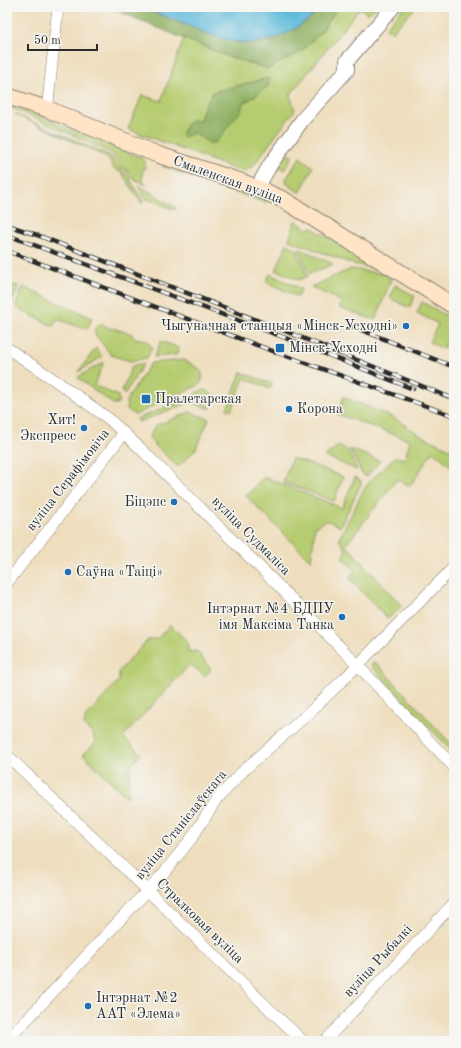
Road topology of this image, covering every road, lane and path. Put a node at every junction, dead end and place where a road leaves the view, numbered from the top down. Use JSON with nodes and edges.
{"nodes":[{"id":1,"x":58,"y":7,"type":"edge"},
{"id":2,"x":393,"y":7,"type":"edge"},
{"id":3,"x":7,"y":96,"type":"edge"},
{"id":4,"x":47,"y":109,"type":"junction"},
{"id":5,"x":257,"y":188,"type":"junction"},
{"id":6,"x":454,"y":306,"type":"edge"},
{"id":7,"x":7,"y":348,"type":"edge"},
{"id":8,"x":124,"y":433,"type":"junction"},
{"id":9,"x":454,"y":568,"type":"edge"},
{"id":10,"x":7,"y":582,"type":"edge"},
{"id":11,"x":358,"y":666,"type":"junction"},
{"id":12,"x":7,"y":755,"type":"edge"},
{"id":13,"x":454,"y":767,"type":"edge"},
{"id":14,"x":148,"y":891,"type":"junction"},
{"id":15,"x":454,"y":902,"type":"edge"},
{"id":16,"x":7,"y":1041,"type":"edge"},
{"id":17,"x":303,"y":1041,"type":"edge"},
{"id":18,"x":325,"y":1041,"type":"edge"}],
"edges":[{"from":1,"to":4,"type":"street"},
{"from":2,"to":5,"type":"street"},
{"from":3,"to":4,"type":"main road","name":"Смаленская вуліца"},
{"from":4,"to":5,"type":"main road","name":"Смаленская вуліца"},
{"from":5,"to":6,"type":"main road","name":"Смаленская вуліца"},
{"from":7,"to":8,"type":"street","name":"вуліца Судмаліса"},
{"from":8,"to":10,"type":"street","name":"вуліца Серафімовіча"},
{"from":8,"to":11,"type":"street","name":"вуліца Судмаліса"},
{"from":9,"to":11,"type":"street","name":"вуліца Станіслаўскага"},
{"from":11,"to":13,"type":"street","name":"вуліца Судмаліса"},
{"from":11,"to":14,"type":"street","name":"вуліца Станіслаўскага"},
{"from":12,"to":14,"type":"street","name":"Стралковая вуліца"},
{"from":14,"to":16,"type":"street","name":"вуліца Станіслаўскага"},
{"from":14,"to":17,"type":"street","name":"Стралковая вуліца"},
{"from":15,"to":18,"type":"street","name":"вуліца Рыбалкі"}]}
